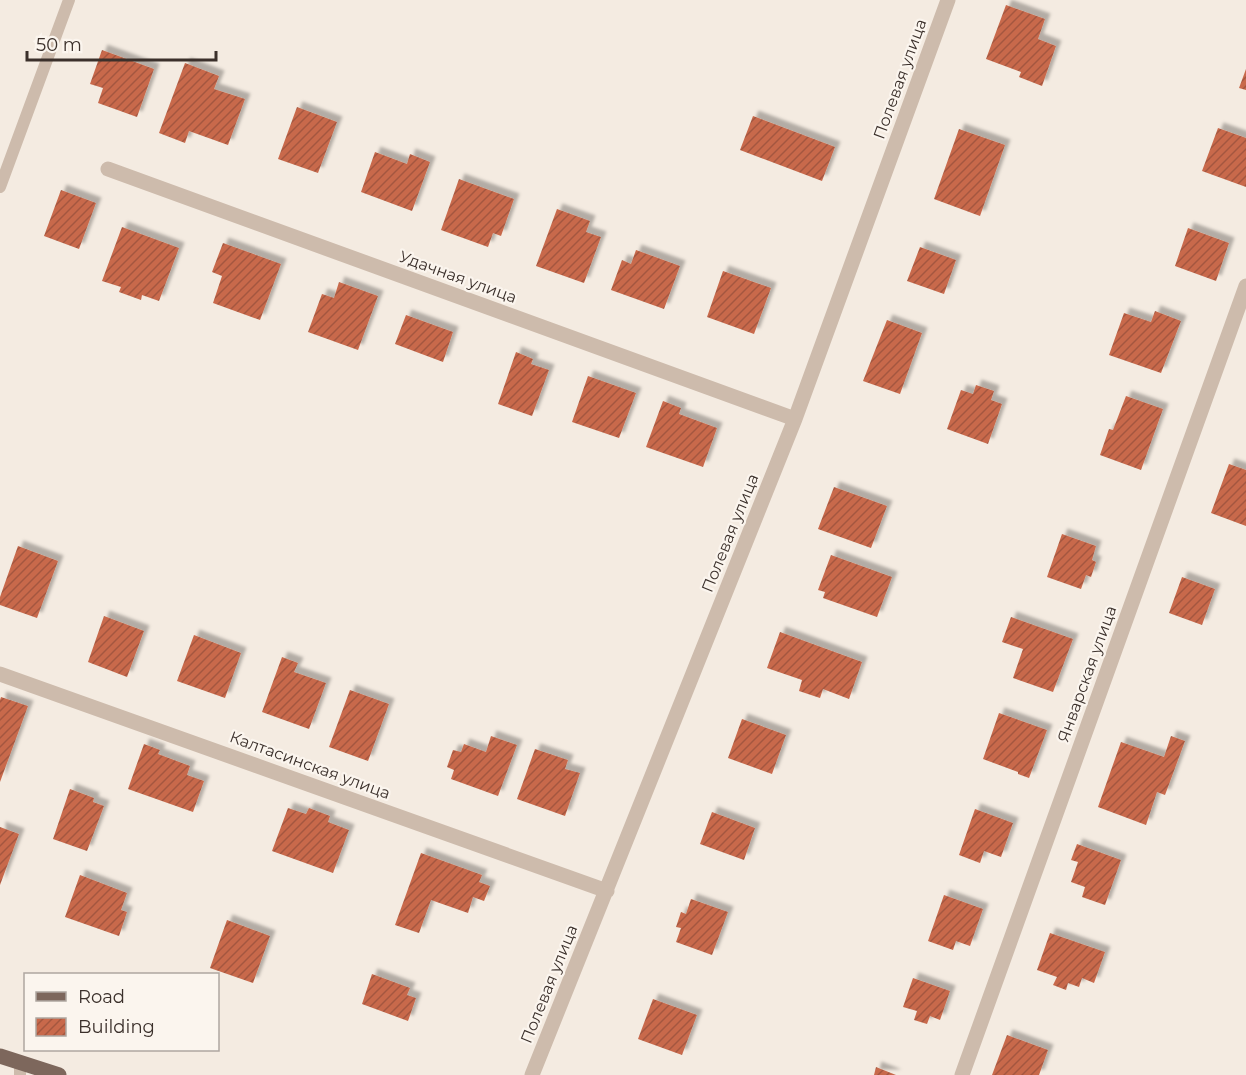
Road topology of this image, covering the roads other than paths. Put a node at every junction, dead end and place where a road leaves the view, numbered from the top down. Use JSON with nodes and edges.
{"nodes":[{"id":1,"x":69,"y":0,"type":"edge"},
{"id":2,"x":948,"y":0,"type":"edge"},
{"id":3,"x":108,"y":169,"type":"dead end"},
{"id":4,"x":0,"y":187,"type":"edge"},
{"id":5,"x":1246,"y":286,"type":"edge"},
{"id":6,"x":795,"y":419,"type":"junction"},
{"id":7,"x":0,"y":674,"type":"edge"},
{"id":8,"x":607,"y":891,"type":"junction"},
{"id":9,"x":0,"y":1056,"type":"edge"},
{"id":10,"x":20,"y":1069,"type":"edge"},
{"id":11,"x":59,"y":1075,"type":"edge"},
{"id":12,"x":532,"y":1075,"type":"edge"},
{"id":13,"x":962,"y":1075,"type":"edge"}],
"edges":[{"from":1,"to":4,"type":"lane"},
{"from":2,"to":6,"type":"street","name":"Полевая улица"},
{"from":3,"to":6,"type":"street","name":"Удачная улица"},
{"from":5,"to":13,"type":"street","name":"Январская улица"},
{"from":6,"to":8,"type":"street","name":"Полевая улица"},
{"from":7,"to":8,"type":"street","name":"Калтасинская улица"},
{"from":8,"to":12,"type":"street","name":"Полевая улица"},
{"from":9,"to":10,"type":"main road"},
{"from":10,"to":11,"type":"main road"}]}
